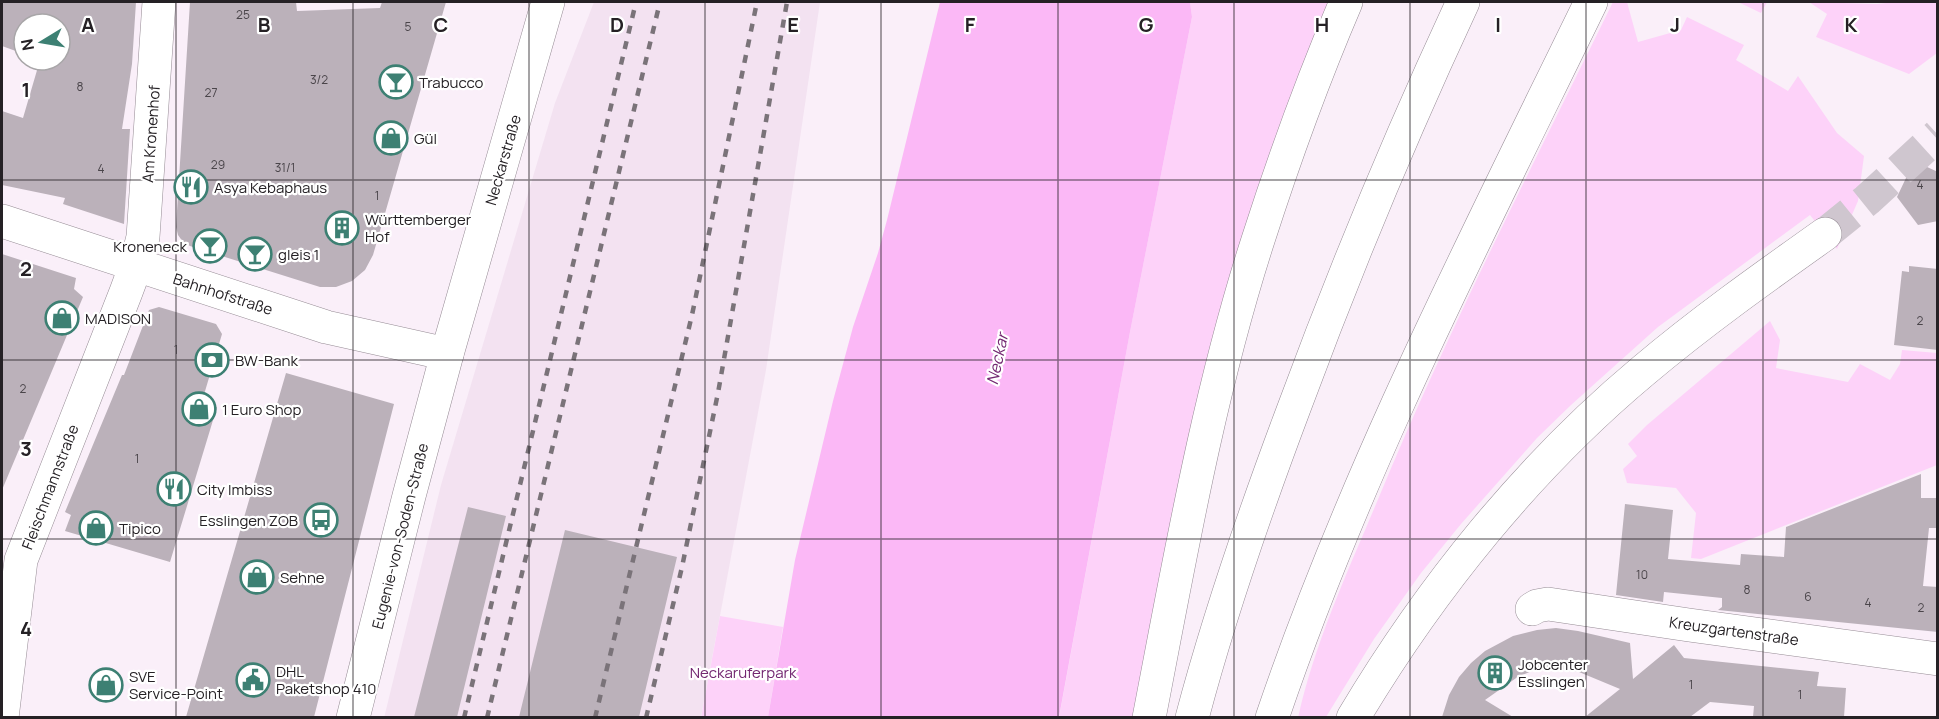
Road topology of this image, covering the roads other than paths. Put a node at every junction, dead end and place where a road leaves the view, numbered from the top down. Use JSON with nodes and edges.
{"nodes":[{"id":1,"x":159,"y":2,"type":"edge"},
{"id":2,"x":548,"y":2,"type":"edge"},
{"id":3,"x":1346,"y":2,"type":"edge"},
{"id":4,"x":1463,"y":2,"type":"edge"},
{"id":5,"x":1591,"y":2,"type":"edge"},
{"id":6,"x":2,"y":221,"type":"edge"},
{"id":7,"x":1825,"y":234,"type":"tunnel mouth"},
{"id":8,"x":131,"y":278,"type":"junction"},
{"id":9,"x":447,"y":354,"type":"junction"},
{"id":10,"x":1533,"y":609,"type":"dead end"},
{"id":11,"x":1938,"y":659,"type":"edge"},
{"id":12,"x":2,"y":717,"type":"edge"},
{"id":13,"x":353,"y":717,"type":"edge"},
{"id":14,"x":1149,"y":717,"type":"edge"},
{"id":15,"x":1192,"y":717,"type":"edge"},
{"id":16,"x":1272,"y":717,"type":"edge"},
{"id":17,"x":1353,"y":717,"type":"edge"}],
"edges":[{"from":1,"to":8,"type":"main road","name":"Am Kronenhof"},
{"from":2,"to":9,"type":"main road","name":"Neckarstraße"},
{"from":3,"to":14,"type":"main road"},
{"from":4,"to":15,"type":"main road"},
{"from":5,"to":16,"type":"main road"},
{"from":6,"to":8,"type":"main road","name":"Bahnhofstraße"},
{"from":7,"to":17,"type":"main road"},
{"from":8,"to":9,"type":"main road","name":"Bahnhofstraße"},
{"from":8,"to":12,"type":"main road","name":"Fleischmannstraße"},
{"from":9,"to":13,"type":"main road","name":"Eugenie-von-Soden-Straße"},
{"from":10,"to":11,"type":"main road","name":"Kreuzgartenstraße"}]}
